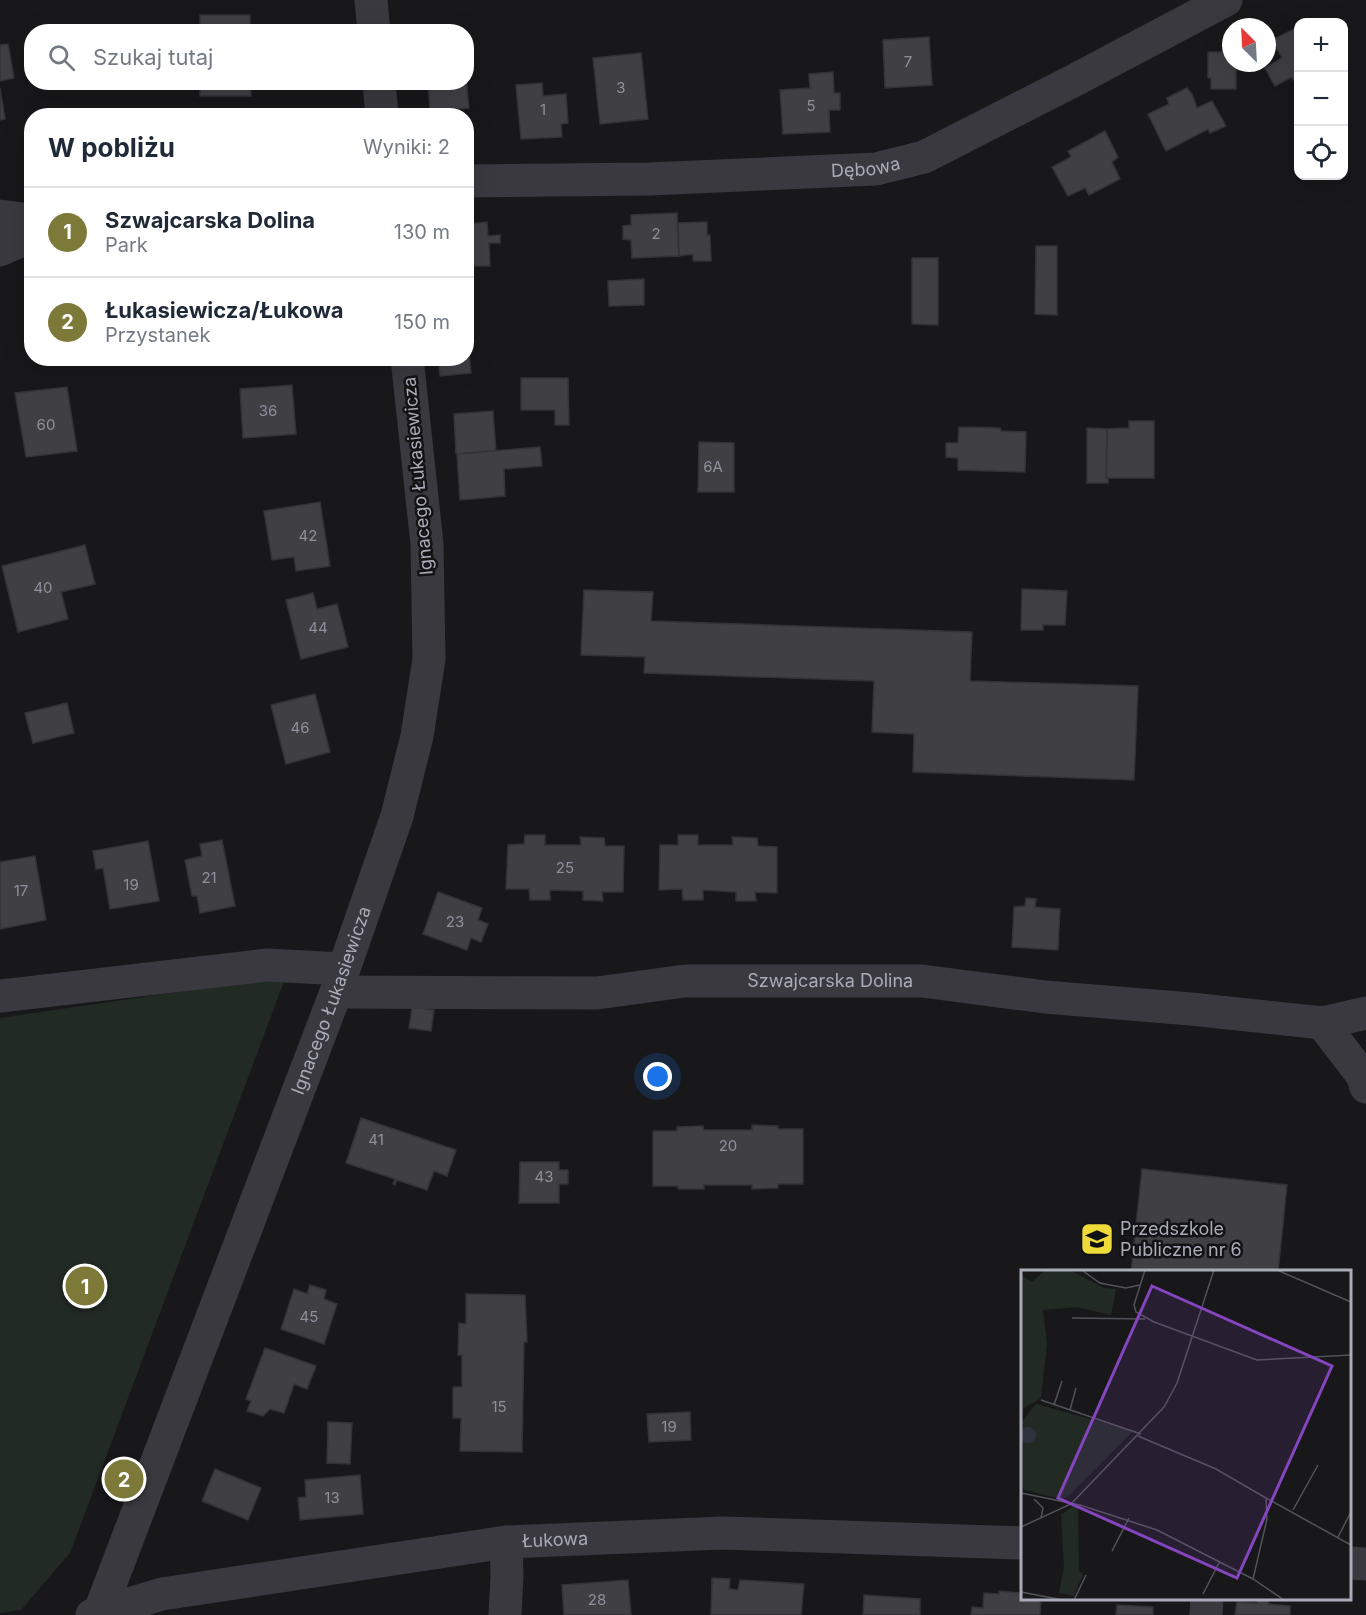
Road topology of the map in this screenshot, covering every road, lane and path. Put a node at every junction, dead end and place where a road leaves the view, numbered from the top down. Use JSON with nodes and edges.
{"nodes":[{"id":1,"x":372,"y":0,"type":"edge"},
{"id":2,"x":1226,"y":0,"type":"edge"},
{"id":3,"x":374,"y":24,"type":"edge"},
{"id":4,"x":380,"y":90,"type":"edge"},
{"id":5,"x":381,"y":108,"type":"edge"},
{"id":6,"x":474,"y":181,"type":"edge"},
{"id":7,"x":0,"y":216,"type":"edge"},
{"id":8,"x":24,"y":219,"type":"edge"},
{"id":9,"x":24,"y":240,"type":"edge"},
{"id":10,"x":0,"y":250,"type":"edge"},
{"id":11,"x":408,"y":366,"type":"edge"},
{"id":12,"x":340,"y":980,"type":"junction"},
{"id":13,"x":0,"y":996,"type":"edge"},
{"id":14,"x":1366,"y":1013,"type":"edge"},
{"id":15,"x":1322,"y":1023,"type":"junction"},
{"id":16,"x":1366,"y":1087,"type":"edge"},
{"id":17,"x":507,"y":1542,"type":"junction"},
{"id":18,"x":1021,"y":1543,"type":"edge"},
{"id":19,"x":1351,"y":1563,"type":"edge"},
{"id":20,"x":1366,"y":1564,"type":"edge"},
{"id":21,"x":1207,"y":1600,"type":"edge"},
{"id":22,"x":96,"y":1614,"type":"edge"},
{"id":23,"x":505,"y":1615,"type":"edge"},
{"id":24,"x":1206,"y":1615,"type":"edge"}],
"edges":[{"from":1,"to":3,"type":"street"},
{"from":2,"to":6,"type":"street","name":"Dębowa"},
{"from":4,"to":5,"type":"street"},
{"from":7,"to":8,"type":"street"},
{"from":9,"to":10,"type":"street"},
{"from":11,"to":12,"type":"street","name":"Ignacego Łukasiewicza"},
{"from":12,"to":13,"type":"street","name":"Szwajcarska Dolina"},
{"from":12,"to":15,"type":"street","name":"Szwajcarska Dolina"},
{"from":12,"to":22,"type":"street","name":"Ignacego Łukasiewicza"},
{"from":14,"to":15,"type":"street","name":"Szwajcarska Dolina"},
{"from":15,"to":16,"type":"street"},
{"from":17,"to":18,"type":"street","name":"Łukowa"},
{"from":17,"to":22,"type":"street","name":"Łukowa"},
{"from":17,"to":23,"type":"street"},
{"from":19,"to":20,"type":"street"},
{"from":21,"to":24,"type":"street"}]}
